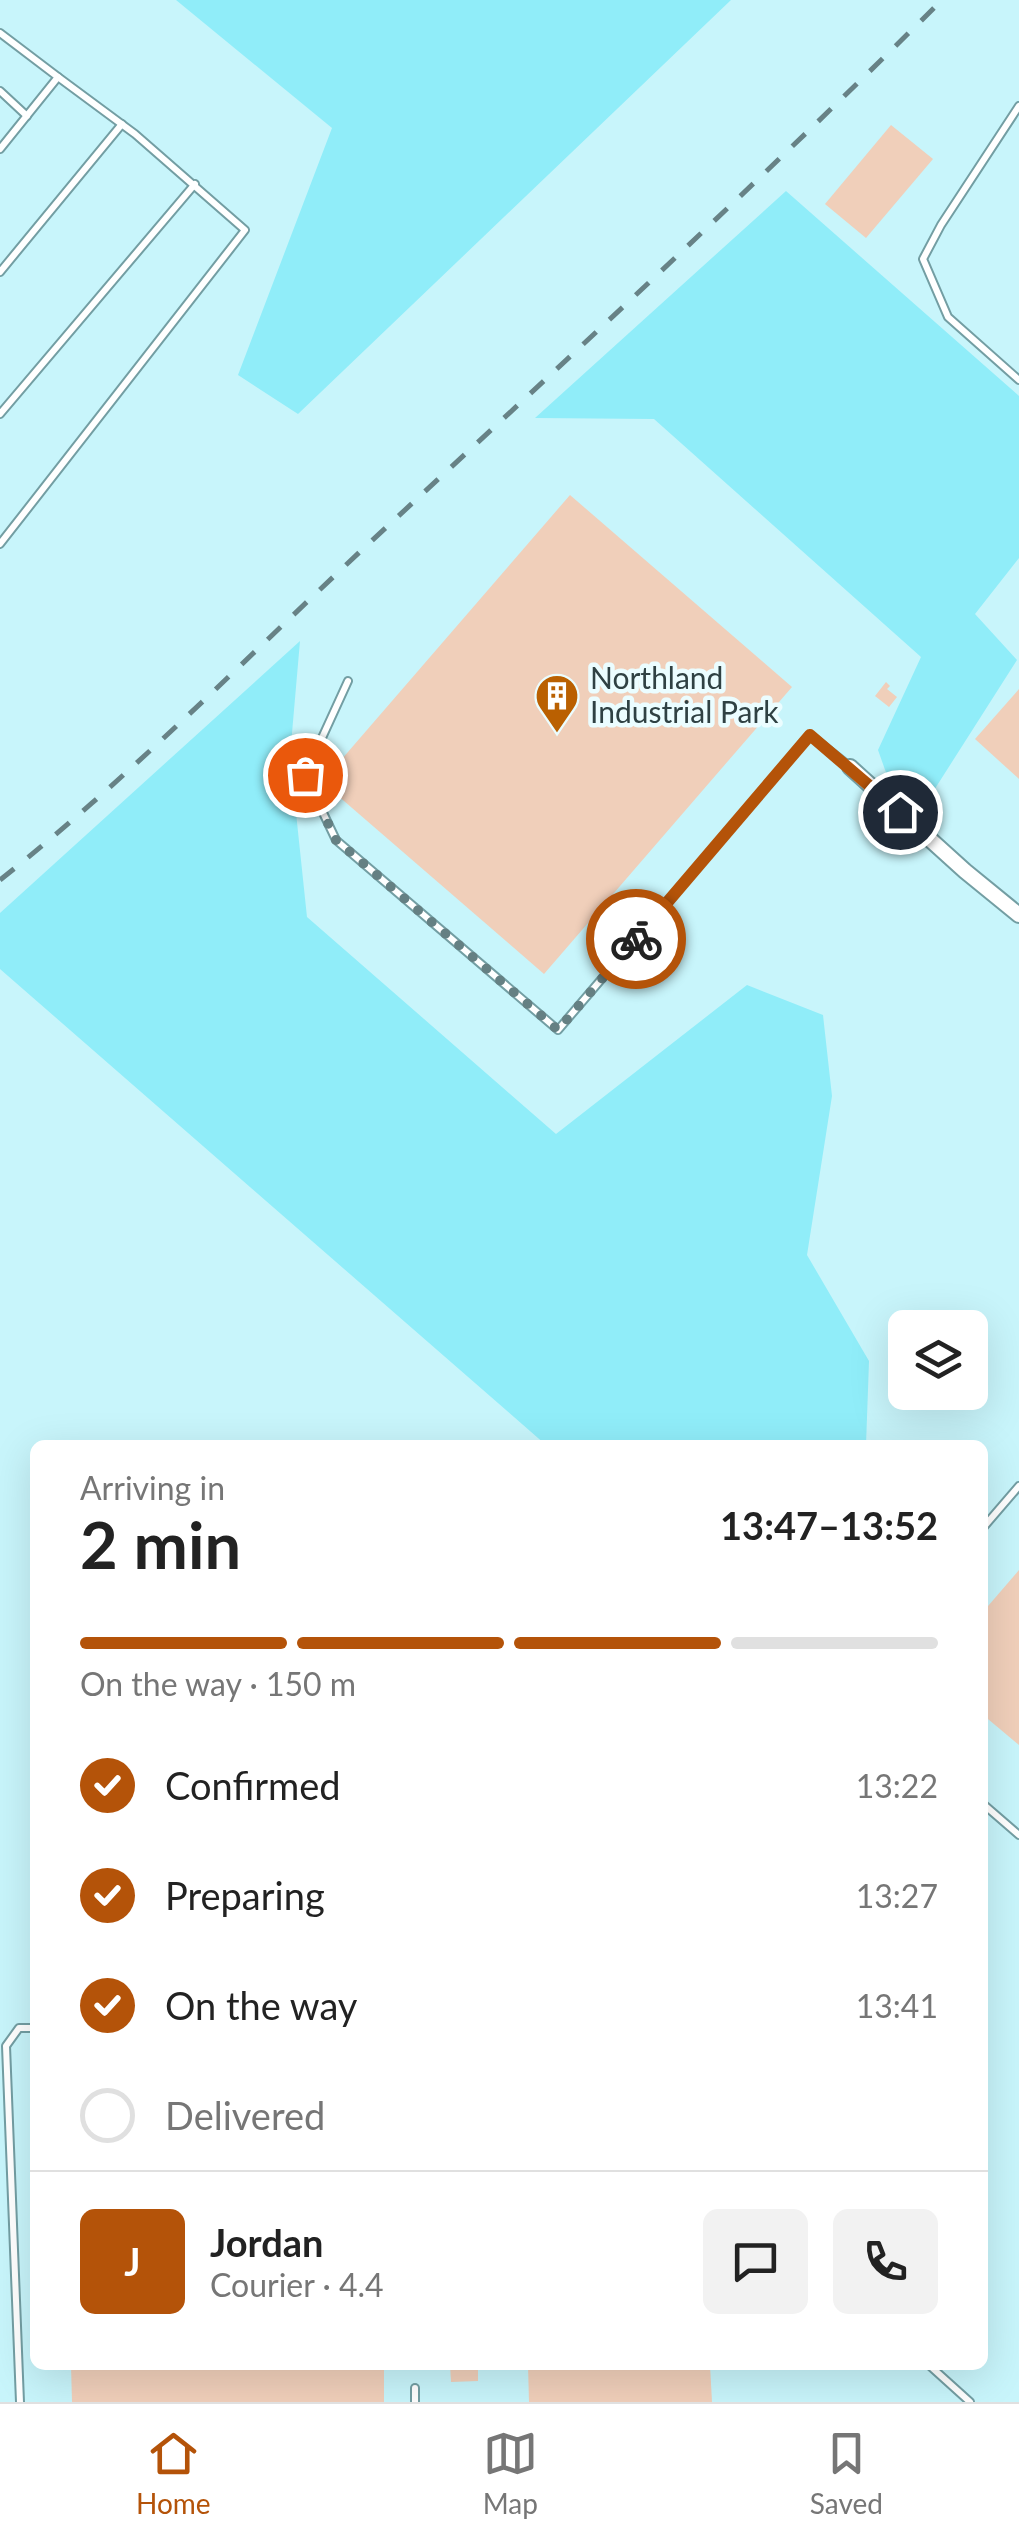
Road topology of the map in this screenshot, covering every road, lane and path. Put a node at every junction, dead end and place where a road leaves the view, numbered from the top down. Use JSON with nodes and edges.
{"nodes":[{"id":1,"x":0,"y":33,"type":"edge"},
{"id":2,"x":58,"y":77,"type":"junction"},
{"id":3,"x":0,"y":91,"type":"edge"},
{"id":4,"x":1019,"y":106,"type":"edge"},
{"id":5,"x":27,"y":116,"type":"junction"},
{"id":6,"x":122,"y":124,"type":"junction"},
{"id":7,"x":0,"y":150,"type":"edge"},
{"id":8,"x":195,"y":184,"type":"junction"},
{"id":9,"x":0,"y":272,"type":"edge"},
{"id":10,"x":1019,"y":380,"type":"edge"},
{"id":11,"x":0,"y":414,"type":"edge"},
{"id":12,"x":0,"y":544,"type":"edge"},
{"id":13,"x":348,"y":681,"type":"dead end"},
{"id":14,"x":850,"y":767,"type":"joint"},
{"id":15,"x":1019,"y":914,"type":"edge"},
{"id":16,"x":1019,"y":1486,"type":"edge"},
{"id":17,"x":988,"y":1522,"type":"edge"},
{"id":18,"x":988,"y":1808,"type":"edge"},
{"id":19,"x":1019,"y":1835,"type":"edge"},
{"id":20,"x":30,"y":2028,"type":"edge"},
{"id":21,"x":935,"y":2370,"type":"edge"},
{"id":22,"x":416,"y":2388,"type":"dead end"},
{"id":23,"x":20,"y":2402,"type":"edge"},
{"id":24,"x":415,"y":2402,"type":"edge"},
{"id":25,"x":970,"y":2402,"type":"edge"}],
"edges":[{"from":1,"to":2,"type":"lane"},
{"from":2,"to":5,"type":"lane"},
{"from":2,"to":6,"type":"lane"},
{"from":3,"to":5,"type":"lane"},
{"from":4,"to":10,"type":"lane"},
{"from":5,"to":7,"type":"lane"},
{"from":6,"to":8,"type":"lane"},
{"from":6,"to":9,"type":"lane"},
{"from":8,"to":11,"type":"lane"},
{"from":8,"to":12,"type":"lane"},
{"from":13,"to":14,"type":"lane"},
{"from":14,"to":15,"type":"street"},
{"from":16,"to":17,"type":"lane"},
{"from":18,"to":19,"type":"lane"},
{"from":20,"to":23,"type":"lane"},
{"from":21,"to":25,"type":"lane"},
{"from":22,"to":24,"type":"lane"}]}
